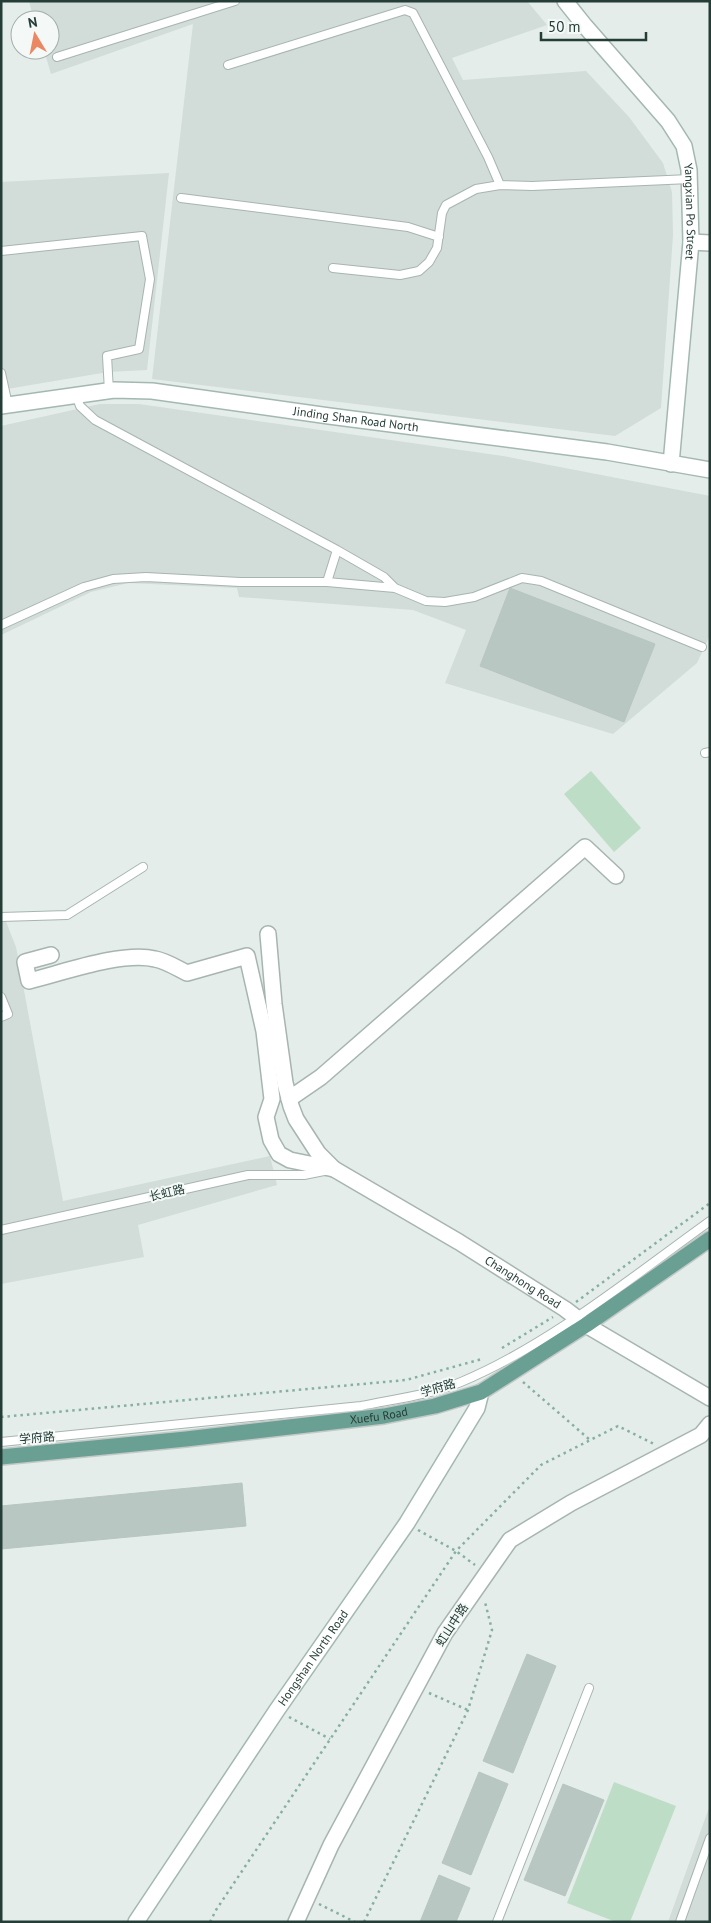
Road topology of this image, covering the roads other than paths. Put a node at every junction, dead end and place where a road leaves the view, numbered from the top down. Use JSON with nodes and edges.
{"nodes":[{"id":1,"x":235,"y":1,"type":"edge"},
{"id":2,"x":566,"y":1,"type":"edge"},
{"id":3,"x":60,"y":56,"type":"edge"},
{"id":4,"x":228,"y":65,"type":"dead end"},
{"id":5,"x":690,"y":179,"type":"junction"},
{"id":6,"x":500,"y":185,"type":"junction"},
{"id":7,"x":181,"y":198,"type":"dead end"},
{"id":8,"x":439,"y":237,"type":"junction"},
{"id":9,"x":691,"y":242,"type":"junction"},
{"id":10,"x":710,"y":243,"type":"edge"},
{"id":11,"x":1,"y":251,"type":"edge"},
{"id":12,"x":333,"y":268,"type":"dead end"},
{"id":13,"x":1,"y":373,"type":"edge"},
{"id":14,"x":109,"y":390,"type":"junction"},
{"id":15,"x":76,"y":395,"type":"junction"},
{"id":16,"x":4,"y":406,"type":"edge"},
{"id":17,"x":671,"y":464,"type":"junction"},
{"id":18,"x":710,"y":470,"type":"edge"},
{"id":19,"x":337,"y":550,"type":"junction"},
{"id":20,"x":327,"y":582,"type":"junction"},
{"id":21,"x":395,"y":588,"type":"junction"},
{"id":22,"x":1,"y":625,"type":"edge"},
{"id":23,"x":702,"y":647,"type":"dead end"},
{"id":24,"x":143,"y":867,"type":"dead end"},
{"id":25,"x":616,"y":876,"type":"dead end"},
{"id":26,"x":1,"y":917,"type":"edge"},
{"id":27,"x":268,"y":934,"type":"dead end"},
{"id":28,"x":51,"y":955,"type":"dead end"},
{"id":29,"x":1,"y":997,"type":"edge"},
{"id":30,"x":1,"y":1017,"type":"edge"},
{"id":31,"x":289,"y":1099,"type":"junction"},
{"id":32,"x":334,"y":1169,"type":"junction"},
{"id":33,"x":710,"y":1221,"type":"edge"},
{"id":34,"x":1,"y":1230,"type":"edge"},
{"id":35,"x":710,"y":1239,"type":"edge"},
{"id":36,"x":575,"y":1317,"type":"junction"},
{"id":37,"x":481,"y":1392,"type":"junction"},
{"id":38,"x":710,"y":1398,"type":"edge"},
{"id":39,"x":710,"y":1424,"type":"edge"},
{"id":40,"x":1,"y":1442,"type":"edge"},
{"id":41,"x":1,"y":1457,"type":"edge"},
{"id":42,"x":589,"y":1688,"type":"dead end"},
{"id":43,"x":710,"y":1838,"type":"edge"},
{"id":44,"x":142,"y":1919,"type":"edge"},
{"id":45,"x":296,"y":1922,"type":"edge"},
{"id":46,"x":497,"y":1922,"type":"edge"},
{"id":47,"x":680,"y":1922,"type":"edge"}],
"edges":[{"from":1,"to":3,"type":"lane"},
{"from":2,"to":5,"type":"street","name":"Yangxian Po Street"},
{"from":4,"to":6,"type":"lane"},
{"from":5,"to":6,"type":"lane"},
{"from":5,"to":9,"type":"street","name":"Yangxian Po Street"},
{"from":6,"to":8,"type":"lane"},
{"from":7,"to":8,"type":"lane"},
{"from":8,"to":12,"type":"lane"},
{"from":9,"to":10,"type":"street"},
{"from":9,"to":17,"type":"street","name":"Yangxian Po Street"},
{"from":11,"to":14,"type":"lane"},
{"from":13,"to":16,"type":"lane"},
{"from":14,"to":15,"type":"street","name":"Jinding Shan Road North"},
{"from":14,"to":17,"type":"street","name":"Jinding Shan Road North"},
{"from":15,"to":16,"type":"street","name":"Jinding Shan Road North"},
{"from":15,"to":19,"type":"lane"},
{"from":17,"to":18,"type":"street","name":"Jinding Shan Road North"},
{"from":19,"to":20,"type":"lane"},
{"from":19,"to":21,"type":"lane"},
{"from":20,"to":21,"type":"lane"},
{"from":20,"to":22,"type":"lane"},
{"from":21,"to":23,"type":"lane"},
{"from":24,"to":26,"type":"lane"},
{"from":25,"to":31,"type":"street"},
{"from":27,"to":31,"type":"street"},
{"from":28,"to":32,"type":"street"},
{"from":29,"to":30,"type":"lane"},
{"from":31,"to":32,"type":"street"},
{"from":32,"to":34,"type":"lane","name":"长虹路"},
{"from":32,"to":36,"type":"street","name":"Changhong Road"},
{"from":33,"to":36,"type":"lane","name":"学府路"},
{"from":35,"to":36,"type":"main road","name":"Xuefu Road"},
{"from":36,"to":37,"type":"main road","name":"Xuefu Road"},
{"from":36,"to":38,"type":"street","name":"Changhong Road"},
{"from":36,"to":40,"type":"lane","name":"学府路"},
{"from":37,"to":41,"type":"main road","name":"Xuefu Road"},
{"from":37,"to":44,"type":"street","name":"Hongshan North Road"},
{"from":39,"to":45,"type":"street","name":"虹山中路"},
{"from":42,"to":46,"type":"lane"},
{"from":43,"to":47,"type":"lane"}]}
